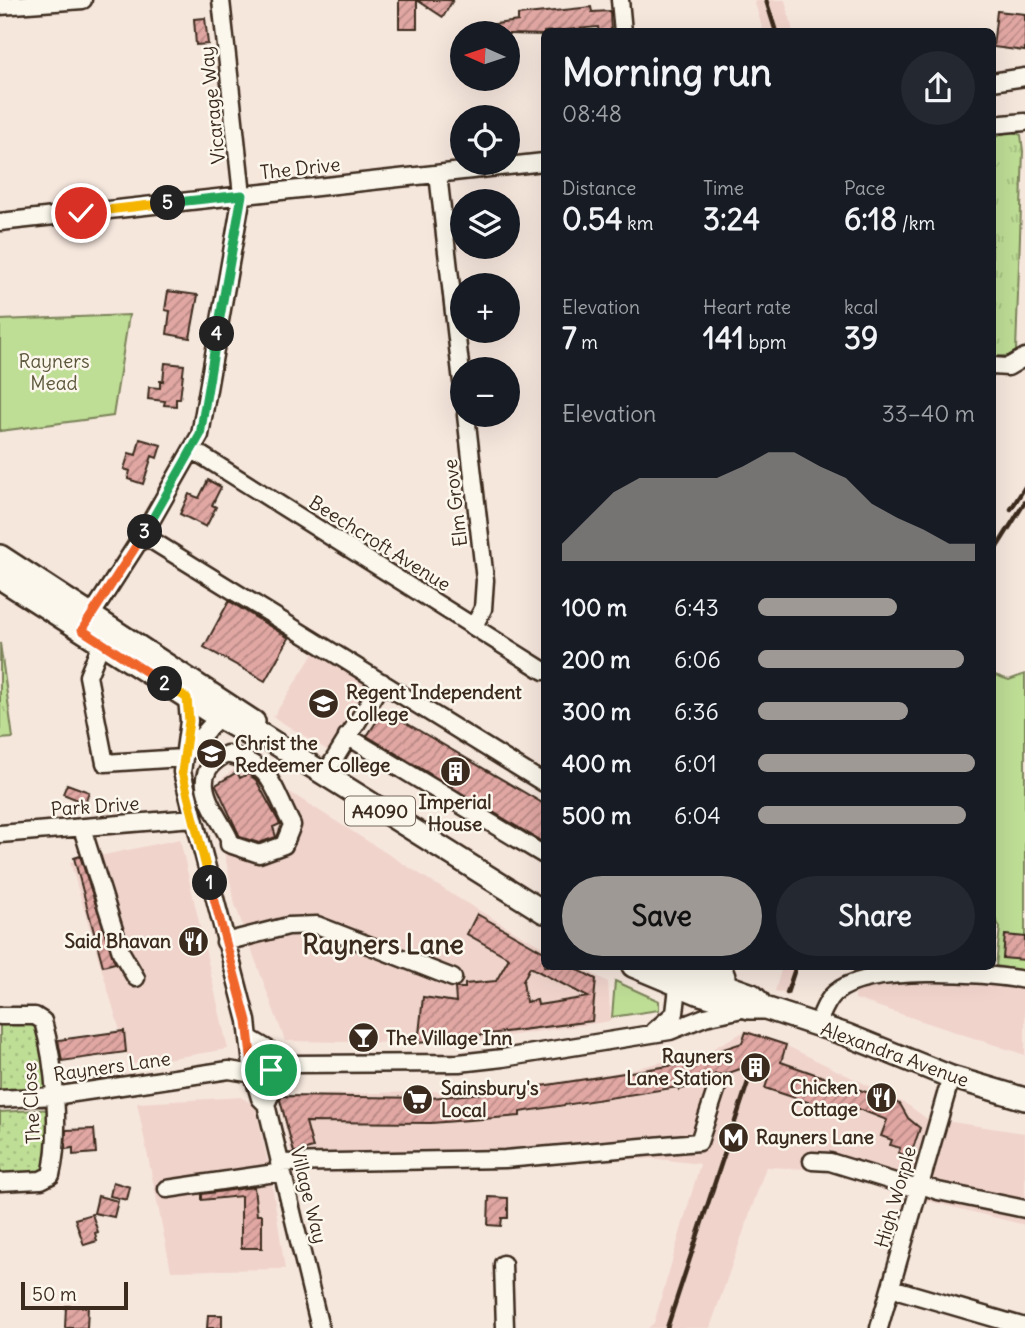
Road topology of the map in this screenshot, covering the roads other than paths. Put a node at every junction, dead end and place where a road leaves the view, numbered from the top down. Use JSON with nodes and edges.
{"nodes":[{"id":1,"x":83,"y":0,"type":"edge"},
{"id":2,"x":221,"y":0,"type":"edge"},
{"id":3,"x":620,"y":0,"type":"edge"},
{"id":4,"x":0,"y":6,"type":"edge"},
{"id":5,"x":624,"y":28,"type":"edge"},
{"id":6,"x":1025,"y":77,"type":"edge"},
{"id":7,"x":996,"y":81,"type":"edge"},
{"id":8,"x":1025,"y":122,"type":"edge"},
{"id":9,"x":996,"y":125,"type":"edge"},
{"id":10,"x":541,"y":162,"type":"edge"},
{"id":11,"x":438,"y":174,"type":"junction"},
{"id":12,"x":242,"y":195,"type":"junction"},
{"id":13,"x":0,"y":222,"type":"edge"},
{"id":14,"x":459,"y":357,"type":"edge"},
{"id":15,"x":1025,"y":357,"type":"edge"},
{"id":16,"x":996,"y":366,"type":"edge"},
{"id":17,"x":467,"y":427,"type":"edge"},
{"id":18,"x":193,"y":450,"type":"junction"},
{"id":19,"x":143,"y":535,"type":"junction"},
{"id":20,"x":0,"y":556,"type":"edge"},
{"id":21,"x":0,"y":578,"type":"edge"},
{"id":22,"x":87,"y":623,"type":"junction"},
{"id":23,"x":474,"y":626,"type":"junction"},
{"id":24,"x":102,"y":644,"type":"junction"},
{"id":25,"x":541,"y":669,"type":"edge"},
{"id":26,"x":382,"y":682,"type":"junction"},
{"id":27,"x":187,"y":698,"type":"junction"},
{"id":28,"x":228,"y":714,"type":"junction"},
{"id":29,"x":348,"y":736,"type":"junction"},
{"id":30,"x":182,"y":758,"type":"junction"},
{"id":31,"x":324,"y":776,"type":"junction"},
{"id":32,"x":541,"y":781,"type":"edge"},
{"id":33,"x":193,"y":818,"type":"junction"},
{"id":34,"x":82,"y":828,"type":"junction"},
{"id":35,"x":0,"y":834,"type":"edge"},
{"id":36,"x":229,"y":844,"type":"junction"},
{"id":37,"x":541,"y":853,"type":"edge"},
{"id":38,"x":203,"y":858,"type":"junction"},
{"id":39,"x":541,"y":910,"type":"edge"},
{"id":40,"x":225,"y":942,"type":"junction"},
{"id":41,"x":642,"y":970,"type":"edge"},
{"id":42,"x":672,"y":970,"type":"edge"},
{"id":43,"x":681,"y":970,"type":"edge"},
{"id":44,"x":723,"y":970,"type":"edge"},
{"id":45,"x":939,"y":970,"type":"edge"},
{"id":46,"x":136,"y":978,"type":"dead end"},
{"id":47,"x":453,"y":978,"type":"dead end"},
{"id":48,"x":1025,"y":980,"type":"edge"},
{"id":49,"x":726,"y":985,"type":"junction"},
{"id":50,"x":678,"y":987,"type":"junction"},
{"id":51,"x":757,"y":1008,"type":"junction"},
{"id":52,"x":0,"y":1016,"type":"edge"},
{"id":53,"x":817,"y":1025,"type":"junction"},
{"id":54,"x":653,"y":1032,"type":"junction"},
{"id":55,"x":249,"y":1044,"type":"junction"},
{"id":56,"x":288,"y":1066,"type":"junction"},
{"id":57,"x":229,"y":1070,"type":"junction"},
{"id":58,"x":253,"y":1073,"type":"junction"},
{"id":59,"x":951,"y":1077,"type":"junction"},
{"id":60,"x":718,"y":1084,"type":"dead end"},
{"id":61,"x":54,"y":1096,"type":"junction"},
{"id":62,"x":0,"y":1099,"type":"edge"},
{"id":63,"x":1025,"y":1099,"type":"edge"},
{"id":64,"x":266,"y":1104,"type":"junction"},
{"id":65,"x":813,"y":1161,"type":"dead end"},
{"id":66,"x":281,"y":1168,"type":"junction"},
{"id":67,"x":0,"y":1182,"type":"edge"},
{"id":68,"x":919,"y":1187,"type":"junction"},
{"id":69,"x":167,"y":1189,"type":"dead end"},
{"id":70,"x":1025,"y":1209,"type":"edge"},
{"id":71,"x":503,"y":1264,"type":"dead end"},
{"id":72,"x":891,"y":1288,"type":"junction"},
{"id":73,"x":1025,"y":1327,"type":"edge"},
{"id":74,"x":320,"y":1328,"type":"edge"},
{"id":75,"x":505,"y":1328,"type":"edge"},
{"id":76,"x":879,"y":1328,"type":"edge"}],
"edges":[{"from":1,"to":4,"type":"street"},
{"from":2,"to":12,"type":"street","name":"Vicarage Way"},
{"from":3,"to":5,"type":"street"},
{"from":6,"to":7,"type":"street"},
{"from":8,"to":9,"type":"street"},
{"from":10,"to":11,"type":"street","name":"The Drive"},
{"from":11,"to":12,"type":"street","name":"The Drive"},
{"from":11,"to":14,"type":"street"},
{"from":12,"to":13,"type":"street","name":"The Drive"},
{"from":12,"to":18,"type":"street","name":"Vicarage Way"},
{"from":15,"to":16,"type":"street"},
{"from":17,"to":23,"type":"street","name":"Elm Grove"},
{"from":18,"to":19,"type":"street","name":"Vicarage Way"},
{"from":18,"to":23,"type":"street","name":"Beechcroft Avenue"},
{"from":19,"to":22,"type":"street","name":"Vicarage Way"},
{"from":19,"to":26,"type":"street"},
{"from":20,"to":22,"type":"main road","number":"A4090"},
{"from":21,"to":22,"type":"main road","number":"A4090"},
{"from":22,"to":24,"type":"main road","number":"A4090"},
{"from":22,"to":28,"type":"main road","number":"A4090"},
{"from":23,"to":25,"type":"street","name":"Beechcroft Avenue"},
{"from":24,"to":27,"type":"main road","number":"A4090"},
{"from":24,"to":30,"type":"street"},
{"from":26,"to":29,"type":"street"},
{"from":26,"to":32,"type":"street"},
{"from":27,"to":28,"type":"main road","number":"A4090"},
{"from":27,"to":30,"type":"street","name":"Village Way"},
{"from":28,"to":30,"type":"street"},
{"from":28,"to":31,"type":"main road","number":"A4090"},
{"from":29,"to":31,"type":"street"},
{"from":29,"to":37,"type":"street"},
{"from":30,"to":33,"type":"street","name":"Village Way"},
{"from":31,"to":39,"type":"main road","number":"A4090"},
{"from":33,"to":34,"type":"street","name":"Park Drive"},
{"from":33,"to":38,"type":"street","name":"Village Way"},
{"from":34,"to":35,"type":"street","name":"Park Drive"},
{"from":34,"to":46,"type":"street"},
{"from":36,"to":36,"type":"street"},
{"from":36,"to":38,"type":"street"},
{"from":38,"to":40,"type":"street","name":"Village Way"},
{"from":40,"to":47,"type":"street"},
{"from":40,"to":55,"type":"street","name":"Village Way"},
{"from":41,"to":50,"type":"main road","name":"Alexandra Avenue"},
{"from":42,"to":50,"type":"street"},
{"from":43,"to":49,"type":"main road","name":"Alexandra Avenue"},
{"from":44,"to":49,"type":"street"},
{"from":45,"to":48,"type":"street"},
{"from":45,"to":53,"type":"street"},
{"from":49,"to":51,"type":"main road","name":"Alexandra Avenue"},
{"from":50,"to":51,"type":"main road","name":"Alexandra Avenue"},
{"from":50,"to":54,"type":"street"},
{"from":51,"to":53,"type":"main road","name":"Alexandra Avenue"},
{"from":51,"to":54,"type":"street","name":"Rayners Lane"},
{"from":52,"to":61,"type":"street","name":"The Close"},
{"from":53,"to":59,"type":"main road","name":"Alexandra Avenue"},
{"from":54,"to":56,"type":"street","name":"Rayners Lane"},
{"from":55,"to":56,"type":"street"},
{"from":55,"to":57,"type":"street"},
{"from":55,"to":58,"type":"street","name":"Village Way"},
{"from":56,"to":58,"type":"street","name":"Rayners Lane"},
{"from":56,"to":64,"type":"street"},
{"from":57,"to":58,"type":"street","name":"Rayners Lane"},
{"from":57,"to":61,"type":"street","name":"Rayners Lane"},
{"from":58,"to":64,"type":"street","name":"Village Way"},
{"from":59,"to":63,"type":"main road","name":"Alexandra Avenue"},
{"from":59,"to":68,"type":"street","name":"High Worple"},
{"from":60,"to":66,"type":"street"},
{"from":61,"to":62,"type":"street","name":"Rayners Lane"},
{"from":61,"to":67,"type":"street","name":"The Close"},
{"from":64,"to":66,"type":"street","name":"Village Way"},
{"from":65,"to":68,"type":"street"},
{"from":66,"to":69,"type":"street"},
{"from":66,"to":74,"type":"street","name":"Village Way"},
{"from":68,"to":70,"type":"street"},
{"from":68,"to":72,"type":"street","name":"High Worple"},
{"from":71,"to":75,"type":"street"},
{"from":72,"to":73,"type":"street"},
{"from":72,"to":76,"type":"street","name":"High Worple"}]}
